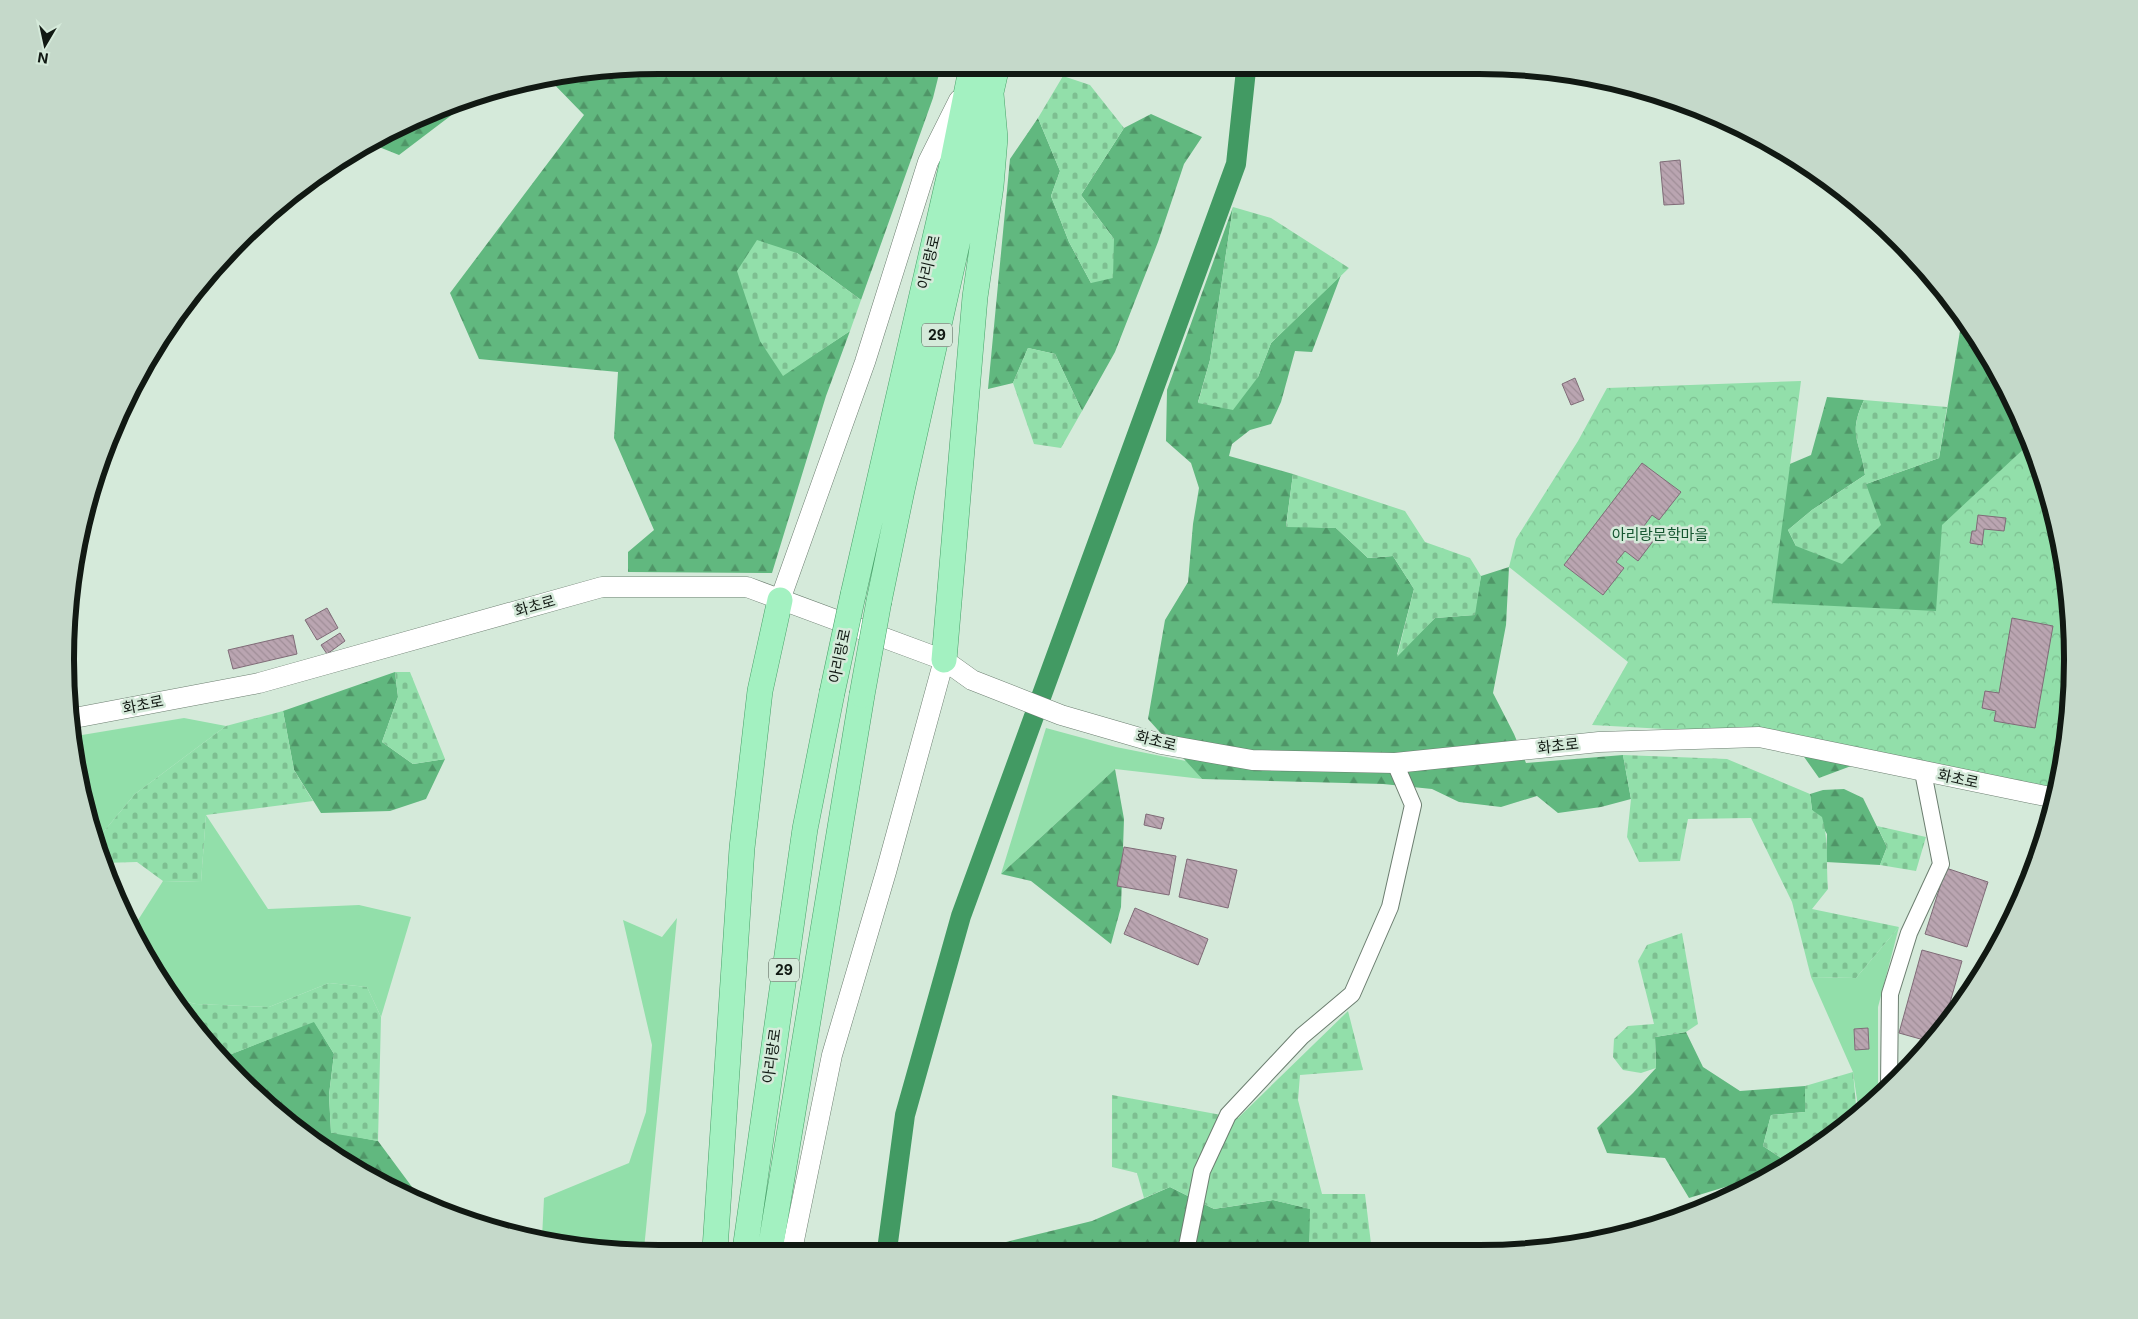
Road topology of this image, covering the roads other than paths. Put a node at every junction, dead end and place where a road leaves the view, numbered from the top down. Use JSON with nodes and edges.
{"nodes":[{"id":1,"x":970,"y":76,"type":"edge"},
{"id":2,"x":993,"y":82,"type":"edge"},
{"id":3,"x":780,"y":600,"type":"junction"},
{"id":4,"x":944,"y":660,"type":"junction"},
{"id":5,"x":77,"y":717,"type":"edge"},
{"id":6,"x":1395,"y":763,"type":"junction"},
{"id":7,"x":1923,"y":772,"type":"junction"},
{"id":8,"x":2048,"y":797,"type":"edge"},
{"id":9,"x":1888,"y":1078,"type":"edge"},
{"id":10,"x":715,"y":1245,"type":"edge"},
{"id":11,"x":746,"y":1245,"type":"edge"},
{"id":12,"x":771,"y":1245,"type":"edge"},
{"id":13,"x":793,"y":1245,"type":"edge"},
{"id":14,"x":1187,"y":1245,"type":"edge"}],
"edges":[{"from":1,"to":3,"type":"street"},
{"from":1,"to":11,"type":"main road","name":"아리랑로","number":"29","bridge":true},
{"from":2,"to":4,"type":"main road"},
{"from":2,"to":12,"type":"main road","name":"아리랑로","number":"29","bridge":true},
{"from":3,"to":4,"type":"street","name":"화초로"},
{"from":3,"to":5,"type":"street","name":"화초로"},
{"from":3,"to":10,"type":"main road"},
{"from":4,"to":6,"type":"street","name":"화초로"},
{"from":4,"to":13,"type":"street"},
{"from":6,"to":7,"type":"street","name":"화초로"},
{"from":6,"to":14,"type":"street"},
{"from":7,"to":8,"type":"street","name":"화초로"},
{"from":7,"to":9,"type":"street"}]}
